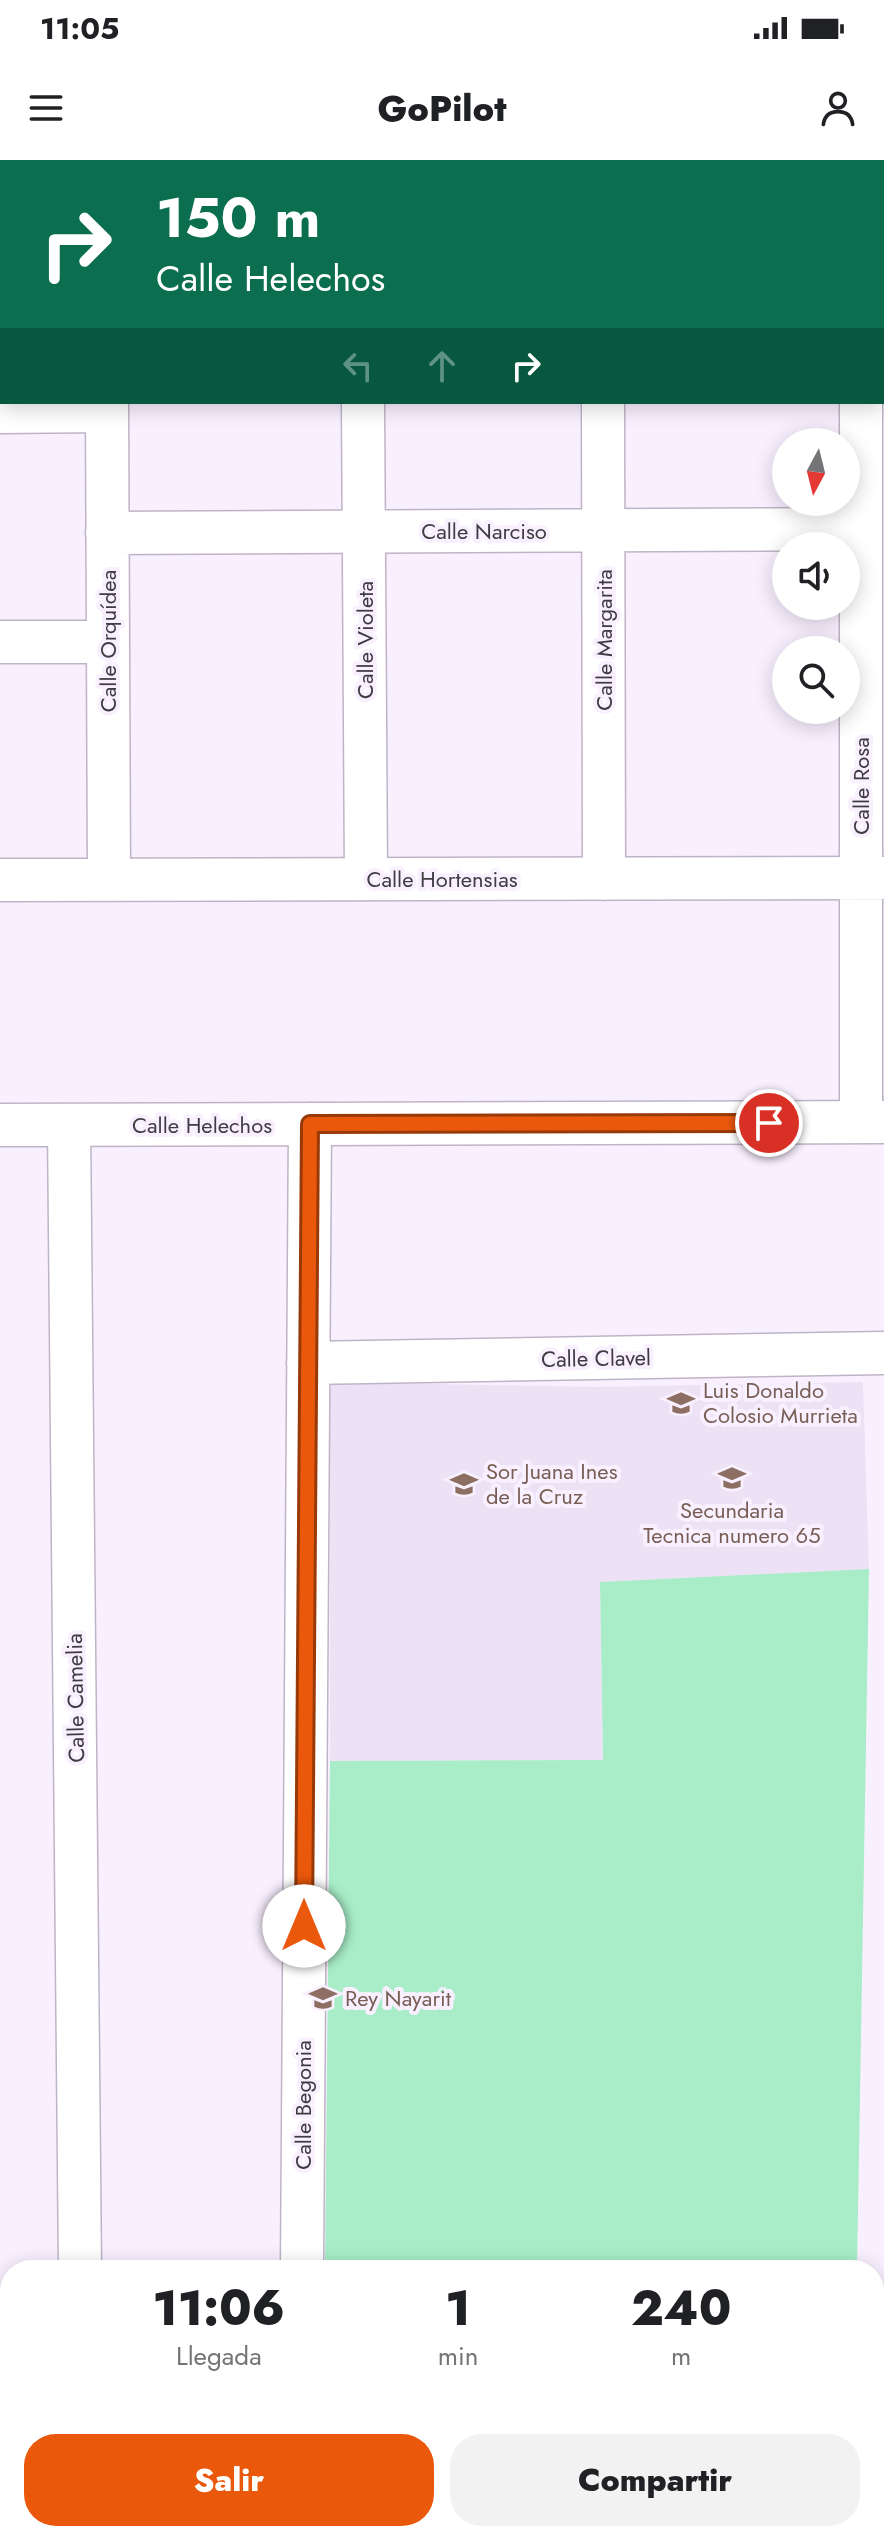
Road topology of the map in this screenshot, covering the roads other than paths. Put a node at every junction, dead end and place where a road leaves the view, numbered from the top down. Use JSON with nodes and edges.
{"nodes":[{"id":1,"x":363,"y":404,"type":"edge"},
{"id":2,"x":603,"y":404,"type":"edge"},
{"id":3,"x":861,"y":404,"type":"edge"},
{"id":4,"x":107,"y":406,"type":"edge"},
{"id":5,"x":0,"y":412,"type":"edge"},
{"id":6,"x":861,"y":529,"type":"junction"},
{"id":7,"x":604,"y":530,"type":"junction"},
{"id":8,"x":364,"y":531,"type":"junction"},
{"id":9,"x":107,"y":533,"type":"junction"},
{"id":10,"x":0,"y":642,"type":"edge"},
{"id":11,"x":108,"y":642,"type":"junction"},
{"id":12,"x":872,"y":878,"type":"edge"},
{"id":13,"x":366,"y":879,"type":"junction"},
{"id":14,"x":604,"y":879,"type":"junction"},
{"id":15,"x":0,"y":880,"type":"edge"},
{"id":16,"x":109,"y":880,"type":"junction"},
{"id":17,"x":872,"y":1122,"type":"edge"},
{"id":18,"x":310,"y":1124,"type":"junction"},
{"id":19,"x":0,"y":1125,"type":"edge"},
{"id":20,"x":69,"y":1125,"type":"junction"},
{"id":21,"x":884,"y":1353,"type":"edge"},
{"id":22,"x":308,"y":1363,"type":"junction"},
{"id":23,"x":80,"y":2260,"type":"edge"},
{"id":24,"x":302,"y":2260,"type":"edge"}],
"edges":[{"from":1,"to":8,"type":"street","name":"Calle Violeta"},
{"from":2,"to":7,"type":"street","name":"Calle Margarita"},
{"from":3,"to":6,"type":"street","name":"Calle Rosa"},
{"from":4,"to":5,"type":"street"},
{"from":4,"to":9,"type":"street","name":"Calle Orquídea"},
{"from":6,"to":7,"type":"street","name":"Calle Narciso"},
{"from":6,"to":12,"type":"street","name":"Calle Rosa"},
{"from":7,"to":8,"type":"street","name":"Calle Narciso"},
{"from":7,"to":14,"type":"street","name":"Calle Margarita"},
{"from":8,"to":9,"type":"street","name":"Calle Narciso"},
{"from":8,"to":13,"type":"street","name":"Calle Violeta"},
{"from":9,"to":11,"type":"street","name":"Calle Orquídea"},
{"from":10,"to":11,"type":"street"},
{"from":11,"to":16,"type":"street","name":"Calle Orquídea"},
{"from":12,"to":14,"type":"street","name":"Calle Hortensias"},
{"from":12,"to":17,"type":"street","name":"Calle Rosa"},
{"from":13,"to":14,"type":"street","name":"Calle Hortensias"},
{"from":13,"to":16,"type":"street","name":"Calle Hortensias"},
{"from":15,"to":16,"type":"street","name":"Calle Hortensias"},
{"from":17,"to":18,"type":"street","name":"Calle Helechos"},
{"from":18,"to":20,"type":"street","name":"Calle Helechos"},
{"from":18,"to":22,"type":"street","name":"Calle Begonia"},
{"from":19,"to":20,"type":"street","name":"Calle Helechos"},
{"from":20,"to":23,"type":"street","name":"Calle Camelia"},
{"from":21,"to":22,"type":"street","name":"Calle Clavel"},
{"from":22,"to":24,"type":"street","name":"Calle Begonia"}]}
